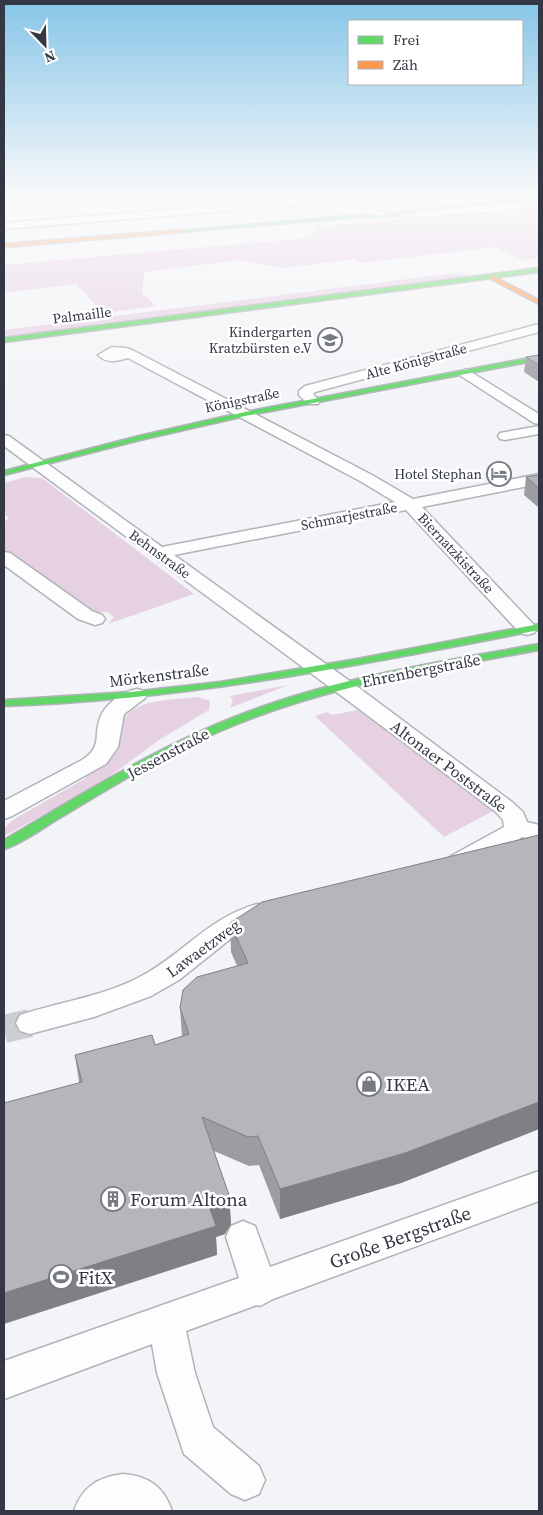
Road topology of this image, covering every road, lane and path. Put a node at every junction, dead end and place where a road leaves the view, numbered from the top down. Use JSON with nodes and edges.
{"nodes":[{"id":1,"x":517,"y":266,"type":"edge"},
{"id":2,"x":507,"y":267,"type":"junction"},
{"id":3,"x":539,"y":270,"type":"edge"},
{"id":4,"x":450,"y":272,"type":"junction"},
{"id":5,"x":527,"y":273,"type":"junction"},
{"id":6,"x":493,"y":276,"type":"junction"},
{"id":7,"x":535,"y":290,"type":"edge"},
{"id":8,"x":539,"y":302,"type":"edge"},
{"id":9,"x":97,"y":316,"type":"dead end"},
{"id":10,"x":539,"y":328,"type":"edge"},
{"id":11,"x":4,"y":340,"type":"edge"},
{"id":12,"x":130,"y":354,"type":"dead end"},
{"id":13,"x":539,"y":358,"type":"edge"},
{"id":14,"x":539,"y":362,"type":"edge"},
{"id":15,"x":488,"y":369,"type":"junction"},
{"id":16,"x":466,"y":373,"type":"junction"},
{"id":17,"x":313,"y":401,"type":"junction"},
{"id":18,"x":245,"y":414,"type":"junction"},
{"id":19,"x":539,"y":420,"type":"edge"},
{"id":20,"x":539,"y":430,"type":"edge"},
{"id":21,"x":505,"y":436,"type":"dead end"},
{"id":22,"x":4,"y":440,"type":"edge"},
{"id":23,"x":37,"y":464,"type":"junction"},
{"id":24,"x":4,"y":473,"type":"edge"},
{"id":25,"x":539,"y":479,"type":"edge"},
{"id":26,"x":410,"y":504,"type":"junction"},
{"id":27,"x":158,"y":553,"type":"junction"},
{"id":28,"x":4,"y":557,"type":"edge"},
{"id":29,"x":95,"y":620,"type":"dead end"},
{"id":30,"x":533,"y":628,"type":"edge"},
{"id":31,"x":539,"y":647,"type":"edge"},
{"id":32,"x":372,"y":658,"type":"junction"},
{"id":33,"x":317,"y":668,"type":"junction"},
{"id":34,"x":390,"y":676,"type":"junction"},
{"id":35,"x":344,"y":686,"type":"junction"},
{"id":36,"x":196,"y":688,"type":"junction"},
{"id":37,"x":137,"y":695,"type":"junction"},
{"id":38,"x":218,"y":697,"type":"dead end"},
{"id":39,"x":4,"y":703,"type":"edge"},
{"id":40,"x":222,"y":712,"type":"dead end"},
{"id":41,"x":379,"y":713,"type":"junction"},
{"id":42,"x":216,"y":728,"type":"junction"},
{"id":43,"x":4,"y":811,"type":"edge"},
{"id":44,"x":528,"y":830,"type":"edge"},
{"id":45,"x":4,"y":845,"type":"edge"},
{"id":46,"x":438,"y":870,"type":"edge"},
{"id":47,"x":278,"y":907,"type":"edge"},
{"id":48,"x":30,"y":1023,"type":"tunnel mouth"},
{"id":49,"x":539,"y":1186,"type":"edge"},
{"id":50,"x":243,"y":1237,"type":"dead end"},
{"id":51,"x":260,"y":1288,"type":"junction"},
{"id":52,"x":166,"y":1322,"type":"junction"},
{"id":53,"x":4,"y":1380,"type":"edge"},
{"id":54,"x":245,"y":1480,"type":"dead end"},
{"id":55,"x":94,"y":1511,"type":"edge"},
{"id":56,"x":152,"y":1511,"type":"edge"}],
"edges":[{"from":1,"to":2,"type":"main road","name":"Palmaille"},
{"from":2,"to":4,"type":"main road","name":"Palmaille"},
{"from":2,"to":6,"type":"main road","name":"Palmaille"},
{"from":3,"to":5,"type":"main road","name":"Palmaille"},
{"from":4,"to":6,"type":"main road"},
{"from":4,"to":9,"type":"main road","name":"Palmaille"},
{"from":5,"to":6,"type":"main road","name":"Palmaille"},
{"from":5,"to":7,"type":"main road"},
{"from":6,"to":7,"type":"main road"},
{"from":6,"to":8,"type":"main road"},
{"from":6,"to":11,"type":"main road","name":"Palmaille"},
{"from":10,"to":17,"type":"street","name":"Alte Königstraße"},
{"from":12,"to":18,"type":"street","name":"Biernatzkistraße"},
{"from":13,"to":15,"type":"main road","name":"Königstraße"},
{"from":14,"to":15,"type":"main road","name":"Königstraße"},
{"from":15,"to":16,"type":"main road","name":"Königstraße"},
{"from":16,"to":17,"type":"main road","name":"Königstraße"},
{"from":16,"to":19,"type":"street"},
{"from":17,"to":18,"type":"main road","name":"Königstraße"},
{"from":18,"to":23,"type":"main road","name":"Königstraße"},
{"from":18,"to":26,"type":"street","name":"Biernatzkistraße"},
{"from":20,"to":21,"type":"street"},
{"from":22,"to":23,"type":"street","name":"Behnstraße"},
{"from":23,"to":24,"type":"main road","name":"Königstraße"},
{"from":23,"to":27,"type":"street","name":"Behnstraße"},
{"from":25,"to":26,"type":"street","name":"Schmarjestraße"},
{"from":26,"to":27,"type":"street","name":"Schmarjestraße"},
{"from":26,"to":30,"type":"street","name":"Biernatzkistraße"},
{"from":27,"to":33,"type":"street","name":"Behnstraße"},
{"from":28,"to":29,"type":"street"},
{"from":30,"to":32,"type":"main road","name":"Ehrenbergstraße"},
{"from":31,"to":34,"type":"main road","name":"Ehrenbergstraße"},
{"from":32,"to":33,"type":"main road","name":"Ehrenbergstraße"},
{"from":32,"to":35,"type":"street","name":"Ehrenbergstraße"},
{"from":33,"to":35,"type":"street","name":"Behnstraße"},
{"from":33,"to":36,"type":"main road","name":"Mörkenstraße"},
{"from":34,"to":35,"type":"main road","name":"Ehrenbergstraße"},
{"from":34,"to":41,"type":"street","name":"Altonaer Poststraße"},
{"from":35,"to":41,"type":"street","name":"Altonaer Poststraße"},
{"from":35,"to":42,"type":"main road","name":"Jessenstraße"},
{"from":36,"to":37,"type":"main road","name":"Mörkenstraße"},
{"from":36,"to":38,"type":"main road"},
{"from":37,"to":39,"type":"main road","name":"Mörkenstraße"},
{"from":37,"to":43,"type":"street"},
{"from":40,"to":42,"type":"main road"},
{"from":41,"to":44,"type":"street","name":"Altonaer Poststraße"},
{"from":42,"to":45,"type":"main road","name":"Jessenstraße"},
{"from":44,"to":46,"type":"street"},
{"from":47,"to":48,"type":"street","name":"Lawaetzweg"},
{"from":49,"to":51,"type":"street","name":"Große Bergstraße"},
{"from":50,"to":51,"type":"street"},
{"from":51,"to":52,"type":"street","name":"Große Bergstraße"},
{"from":52,"to":53,"type":"street","name":"Große Bergstraße"},
{"from":52,"to":54,"type":"street"},
{"from":55,"to":56,"type":"street"}]}
